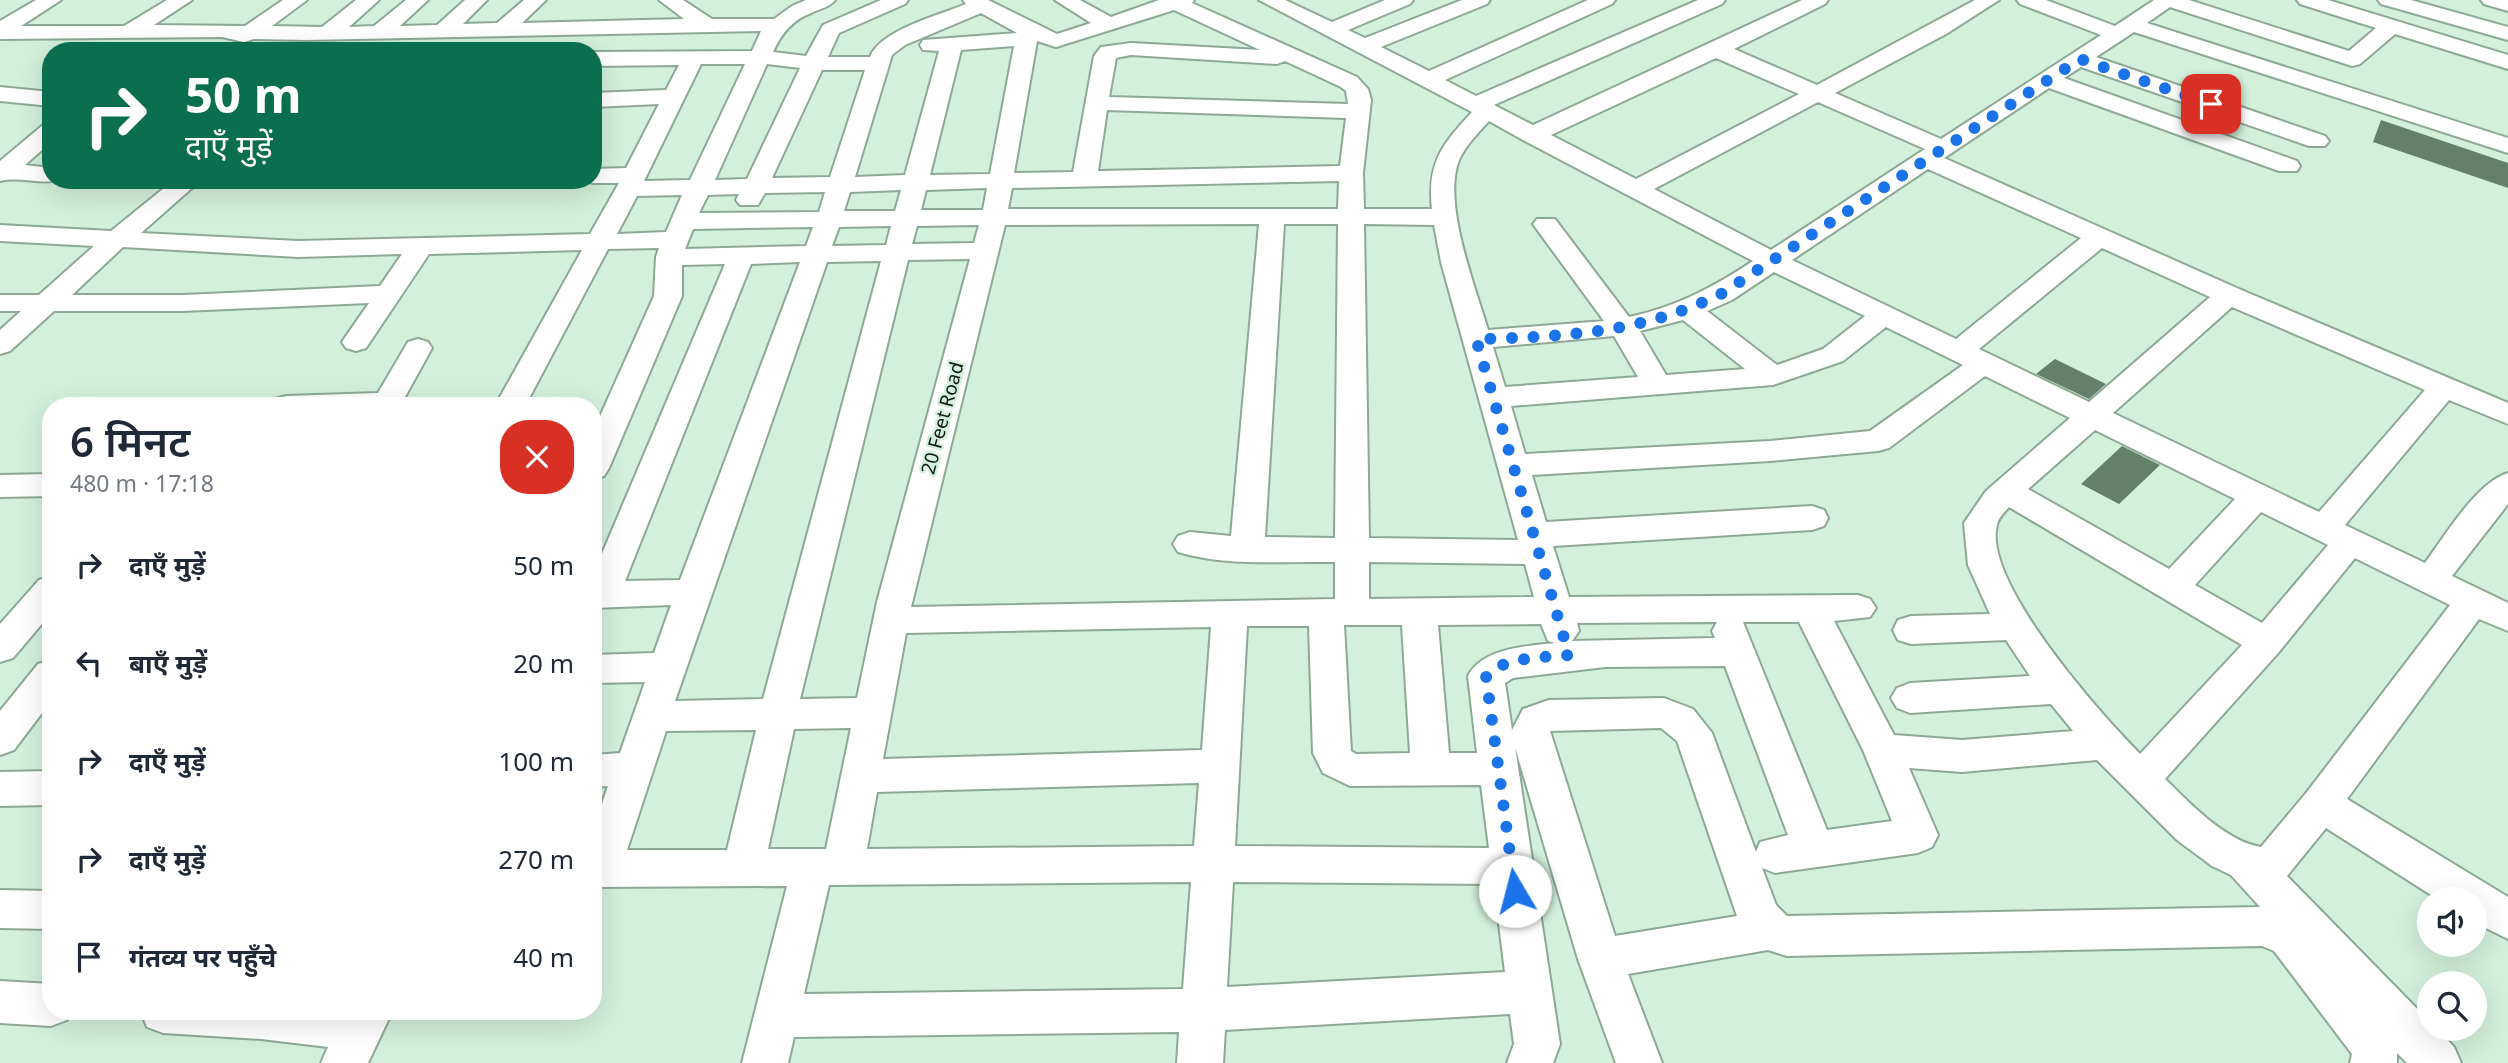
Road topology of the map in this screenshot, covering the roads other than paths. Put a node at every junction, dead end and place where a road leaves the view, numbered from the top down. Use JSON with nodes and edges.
{"nodes":[{"id":1,"x":51,"y":0,"type":"edge"},
{"id":2,"x":182,"y":0,"type":"edge"},
{"id":3,"x":260,"y":0,"type":"edge"},
{"id":4,"x":346,"y":0,"type":"edge"},
{"id":5,"x":369,"y":0,"type":"edge"},
{"id":6,"x":418,"y":0,"type":"edge"},
{"id":7,"x":477,"y":0,"type":"edge"},
{"id":8,"x":536,"y":0,"type":"edge"},
{"id":9,"x":712,"y":0,"type":"edge"},
{"id":10,"x":825,"y":0,"type":"edge"},
{"id":11,"x":898,"y":0,"type":"edge"},
{"id":12,"x":1065,"y":0,"type":"edge"},
{"id":13,"x":1269,"y":0,"type":"edge"},
{"id":14,"x":1403,"y":0,"type":"edge"},
{"id":15,"x":1479,"y":0,"type":"edge"},
{"id":16,"x":1605,"y":0,"type":"edge"},
{"id":17,"x":1715,"y":0,"type":"edge"},
{"id":18,"x":1818,"y":0,"type":"edge"},
{"id":19,"x":1989,"y":0,"type":"edge"},
{"id":20,"x":2027,"y":0,"type":"edge"},
{"id":21,"x":2168,"y":0,"type":"edge"},
{"id":22,"x":2306,"y":0,"type":"edge"},
{"id":23,"x":2388,"y":0,"type":"edge"},
{"id":24,"x":2491,"y":0,"type":"edge"},
{"id":25,"x":296,"y":1,"type":"edge"},
{"id":26,"x":1176,"y":1,"type":"edge"},
{"id":27,"x":977,"y":2,"type":"edge"},
{"id":28,"x":677,"y":5,"type":"edge"},
{"id":29,"x":2508,"y":5,"type":"edge"},
{"id":30,"x":745,"y":6,"type":"dead end"},
{"id":31,"x":707,"y":24,"type":"junction"},
{"id":32,"x":777,"y":25,"type":"junction"},
{"id":33,"x":1111,"y":25,"type":"junction"},
{"id":34,"x":2390,"y":26,"type":"junction"},
{"id":35,"x":504,"y":28,"type":"junction"},
{"id":36,"x":2125,"y":29,"type":"junction"},
{"id":37,"x":443,"y":30,"type":"junction"},
{"id":38,"x":1331,"y":30,"type":"junction"},
{"id":39,"x":0,"y":31,"type":"edge"},
{"id":40,"x":190,"y":31,"type":"junction"},
{"id":41,"x":128,"y":32,"type":"junction"},
{"id":42,"x":248,"y":32,"type":"junction"},
{"id":43,"x":380,"y":32,"type":"junction"},
{"id":44,"x":328,"y":33,"type":"junction"},
{"id":45,"x":305,"y":34,"type":"junction"},
{"id":46,"x":2508,"y":34,"type":"edge"},
{"id":47,"x":1028,"y":35,"type":"junction"},
{"id":48,"x":174,"y":42,"type":"edge"},
{"id":49,"x":237,"y":42,"type":"edge"},
{"id":50,"x":952,"y":43,"type":"junction"},
{"id":51,"x":1364,"y":46,"type":"junction"},
{"id":52,"x":1717,"y":50,"type":"junction"},
{"id":53,"x":883,"y":55,"type":"junction"},
{"id":54,"x":694,"y":57,"type":"junction"},
{"id":55,"x":761,"y":57,"type":"junction"},
{"id":56,"x":1297,"y":58,"type":"junction"},
{"id":57,"x":602,"y":59,"type":"edge"},
{"id":58,"x":2080,"y":59,"type":"junction"},
{"id":59,"x":2508,"y":62,"type":"edge"},
{"id":60,"x":814,"y":63,"type":"junction"},
{"id":61,"x":1427,"y":80,"type":"junction"},
{"id":62,"x":2048,"y":80,"type":"junction"},
{"id":63,"x":0,"y":94,"type":"edge"},
{"id":64,"x":1816,"y":94,"type":"junction"},
{"id":65,"x":674,"y":97,"type":"junction"},
{"id":66,"x":42,"y":98,"type":"edge"},
{"id":67,"x":602,"y":100,"type":"edge"},
{"id":68,"x":1096,"y":103,"type":"junction"},
{"id":69,"x":1481,"y":108,"type":"junction"},
{"id":70,"x":1359,"y":111,"type":"junction"},
{"id":71,"x":1531,"y":135,"type":"junction"},
{"id":72,"x":42,"y":138,"type":"edge"},
{"id":73,"x":2317,"y":141,"type":"dead end"},
{"id":74,"x":2508,"y":146,"type":"edge"},
{"id":75,"x":1934,"y":154,"type":"junction"},
{"id":76,"x":2288,"y":166,"type":"dead end"},
{"id":77,"x":2,"y":171,"type":"edge"},
{"id":78,"x":1351,"y":173,"type":"junction"},
{"id":79,"x":42,"y":174,"type":"edge"},
{"id":80,"x":602,"y":177,"type":"edge"},
{"id":81,"x":1084,"y":179,"type":"junction"},
{"id":82,"x":1001,"y":181,"type":"junction"},
{"id":83,"x":631,"y":182,"type":"junction"},
{"id":84,"x":915,"y":182,"type":"junction"},
{"id":85,"x":840,"y":184,"type":"junction"},
{"id":86,"x":757,"y":185,"type":"junction"},
{"id":87,"x":698,"y":188,"type":"junction"},
{"id":88,"x":178,"y":189,"type":"edge"},
{"id":89,"x":1635,"y":189,"type":"junction"},
{"id":90,"x":1272,"y":217,"type":"junction"},
{"id":91,"x":1352,"y":217,"type":"junction"},
{"id":92,"x":1447,"y":217,"type":"junction"},
{"id":93,"x":994,"y":218,"type":"junction"},
{"id":94,"x":830,"y":219,"type":"junction"},
{"id":95,"x":905,"y":219,"type":"junction"},
{"id":96,"x":738,"y":221,"type":"junction"},
{"id":97,"x":1546,"y":224,"type":"dead end"},
{"id":98,"x":0,"y":233,"type":"edge"},
{"id":99,"x":2101,"y":235,"type":"junction"},
{"id":100,"x":676,"y":239,"type":"junction"},
{"id":101,"x":115,"y":241,"type":"junction"},
{"id":102,"x":598,"y":242,"type":"junction"},
{"id":103,"x":422,"y":245,"type":"junction"},
{"id":104,"x":985,"y":251,"type":"junction"},
{"id":105,"x":896,"y":253,"type":"junction"},
{"id":106,"x":817,"y":254,"type":"junction"},
{"id":107,"x":733,"y":256,"type":"junction"},
{"id":108,"x":1771,"y":260,"type":"junction"},
{"id":109,"x":389,"y":294,"type":"junction"},
{"id":110,"x":2229,"y":295,"type":"junction"},
{"id":111,"x":0,"y":303,"type":"edge"},
{"id":112,"x":48,"y":303,"type":"junction"},
{"id":113,"x":1688,"y":310,"type":"junction"},
{"id":114,"x":1884,"y":315,"type":"junction"},
{"id":115,"x":1624,"y":328,"type":"junction"},
{"id":116,"x":1476,"y":339,"type":"junction"},
{"id":117,"x":356,"y":342,"type":"dead end"},
{"id":118,"x":0,"y":345,"type":"edge"},
{"id":119,"x":418,"y":348,"type":"dead end"},
{"id":120,"x":1971,"y":357,"type":"junction"},
{"id":121,"x":1773,"y":376,"type":"junction"},
{"id":122,"x":1658,"y":387,"type":"junction"},
{"id":123,"x":2444,"y":387,"type":"junction"},
{"id":124,"x":390,"y":397,"type":"edge"},
{"id":125,"x":515,"y":397,"type":"edge"},
{"id":126,"x":1493,"y":398,"type":"junction"},
{"id":127,"x":2508,"y":414,"type":"edge"},
{"id":128,"x":2095,"y":415,"type":"junction"},
{"id":129,"x":602,"y":447,"type":"edge"},
{"id":130,"x":1513,"y":465,"type":"junction"},
{"id":131,"x":2508,"y":484,"type":"edge"},
{"id":132,"x":42,"y":485,"type":"edge"},
{"id":133,"x":0,"y":486,"type":"edge"},
{"id":134,"x":2006,"y":491,"type":"junction"},
{"id":135,"x":2256,"y":496,"type":"junction"},
{"id":136,"x":1812,"y":518,"type":"dead end"},
{"id":137,"x":2336,"y":536,"type":"junction"},
{"id":138,"x":1536,"y":543,"type":"junction"},
{"id":139,"x":1190,"y":544,"type":"dead end"},
{"id":140,"x":1247,"y":549,"type":"junction"},
{"id":141,"x":1352,"y":550,"type":"junction"},
{"id":142,"x":2430,"y":580,"type":"junction"},
{"id":143,"x":602,"y":586,"type":"edge"},
{"id":144,"x":2171,"y":589,"type":"junction"},
{"id":145,"x":693,"y":592,"type":"junction"},
{"id":146,"x":602,"y":595,"type":"edge"},
{"id":147,"x":2473,"y":601,"type":"junction"},
{"id":148,"x":42,"y":605,"type":"edge"},
{"id":149,"x":1810,"y":608,"type":"junction"},
{"id":150,"x":1858,"y":608,"type":"dead end"},
{"id":151,"x":1721,"y":609,"type":"junction"},
{"id":152,"x":1555,"y":611,"type":"junction"},
{"id":153,"x":1339,"y":612,"type":"junction"},
{"id":154,"x":1419,"y":612,"type":"junction"},
{"id":155,"x":1230,"y":613,"type":"junction"},
{"id":156,"x":893,"y":614,"type":"junction"},
{"id":157,"x":2508,"y":618,"type":"edge"},
{"id":158,"x":2017,"y":626,"type":"junction"},
{"id":159,"x":1911,"y":629,"type":"dead end"},
{"id":160,"x":2266,"y":642,"type":"junction"},
{"id":161,"x":0,"y":648,"type":"edge"},
{"id":162,"x":1738,"y":652,"type":"junction"},
{"id":163,"x":1569,"y":655,"type":"junction"},
{"id":164,"x":668,"y":667,"type":"junction"},
{"id":165,"x":602,"y":669,"type":"edge"},
{"id":166,"x":42,"y":689,"type":"edge"},
{"id":167,"x":2060,"y":689,"type":"junction"},
{"id":168,"x":1910,"y":698,"type":"dead end"},
{"id":169,"x":874,"y":713,"type":"junction"},
{"id":170,"x":651,"y":716,"type":"junction"},
{"id":171,"x":778,"y":716,"type":"junction"},
{"id":172,"x":0,"y":739,"type":"edge"},
{"id":173,"x":2106,"y":744,"type":"junction"},
{"id":174,"x":1882,"y":750,"type":"junction"},
{"id":175,"x":1220,"y":766,"type":"junction"},
{"id":176,"x":633,"y":769,"type":"junction"},
{"id":177,"x":1497,"y":769,"type":"junction"},
{"id":178,"x":1431,"y":770,"type":"junction"},
{"id":179,"x":602,"y":771,"type":"edge"},
{"id":180,"x":861,"y":776,"type":"junction"},
{"id":181,"x":2141,"y":779,"type":"junction"},
{"id":182,"x":42,"y":788,"type":"edge"},
{"id":183,"x":0,"y":789,"type":"edge"},
{"id":184,"x":2321,"y":804,"type":"junction"},
{"id":185,"x":1814,"y":849,"type":"junction"},
{"id":186,"x":602,"y":853,"type":"edge"},
{"id":187,"x":1774,"y":855,"type":"dead end"},
{"id":188,"x":1214,"y":864,"type":"junction"},
{"id":189,"x":2247,"y":864,"type":"junction"},
{"id":190,"x":828,"y":866,"type":"junction"},
{"id":191,"x":1511,"y":866,"type":"junction"},
{"id":192,"x":743,"y":867,"type":"junction"},
{"id":193,"x":602,"y":869,"type":"edge"},
{"id":194,"x":0,"y":909,"type":"edge"},
{"id":195,"x":42,"y":910,"type":"edge"},
{"id":196,"x":2508,"y":920,"type":"edge"},
{"id":197,"x":1768,"y":930,"type":"junction"},
{"id":198,"x":1600,"y":959,"type":"junction"},
{"id":199,"x":1530,"y":992,"type":"junction"},
{"id":200,"x":0,"y":1002,"type":"edge"},
{"id":201,"x":42,"y":1004,"type":"edge"},
{"id":202,"x":1202,"y":1010,"type":"junction"},
{"id":203,"x":776,"y":1016,"type":"junction"},
{"id":204,"x":277,"y":1020,"type":"edge"},
{"id":205,"x":358,"y":1035,"type":"edge"},
{"id":206,"x":765,"y":1063,"type":"edge"},
{"id":207,"x":1200,"y":1063,"type":"edge"},
{"id":208,"x":1530,"y":1063,"type":"edge"},
{"id":209,"x":1639,"y":1063,"type":"edge"},
{"id":210,"x":2373,"y":1063,"type":"edge"},
{"id":211,"x":2438,"y":1063,"type":"edge"}],
"edges":[{"from":1,"to":39,"type":"street"},
{"from":2,"to":41,"type":"street"},
{"from":3,"to":25,"type":"street"},
{"from":4,"to":45,"type":"street"},
{"from":5,"to":44,"type":"street"},
{"from":6,"to":43,"type":"street"},
{"from":7,"to":37,"type":"street"},
{"from":8,"to":35,"type":"street"},
{"from":9,"to":28,"type":"street"},
{"from":10,"to":32,"type":"street"},
{"from":11,"to":60,"type":"street"},
{"from":12,"to":33,"type":"street"},
{"from":13,"to":38,"type":"street"},
{"from":14,"to":38,"type":"street"},
{"from":15,"to":51,"type":"street"},
{"from":16,"to":61,"type":"street"},
{"from":17,"to":69,"type":"street"},
{"from":18,"to":52,"type":"street"},
{"from":19,"to":64,"type":"street"},
{"from":20,"to":36,"type":"street"},
{"from":21,"to":34,"type":"street"},
{"from":21,"to":36,"type":"street"},
{"from":22,"to":34,"type":"street"},
{"from":23,"to":46,"type":"street"},
{"from":24,"to":29,"type":"street"},
{"from":25,"to":42,"type":"street"},
{"from":26,"to":33,"type":"street"},
{"from":26,"to":56,"type":"street"},
{"from":27,"to":47,"type":"street"},
{"from":27,"to":53,"type":"street"},
{"from":28,"to":31,"type":"street"},
{"from":30,"to":32,"type":"street"},
{"from":31,"to":32,"type":"street"},
{"from":31,"to":35,"type":"street"},
{"from":32,"to":55,"type":"street"},
{"from":33,"to":47,"type":"street"},
{"from":34,"to":59,"type":"street"},
{"from":35,"to":37,"type":"street"},
{"from":36,"to":58,"type":"street"},
{"from":36,"to":74,"type":"street"},
{"from":37,"to":43,"type":"street"},
{"from":38,"to":51,"type":"street"},
{"from":39,"to":41,"type":"street"},
{"from":40,"to":41,"type":"street"},
{"from":40,"to":42,"type":"street"},
{"from":40,"to":48,"type":"street"},
{"from":42,"to":45,"type":"street"},
{"from":42,"to":49,"type":"street"},
{"from":43,"to":44,"type":"street"},
{"from":44,"to":45,"type":"street"},
{"from":47,"to":50,"type":"street"},
{"from":47,"to":82,"type":"street","name":"20 Feet Road"},
{"from":50,"to":53,"type":"street"},
{"from":50,"to":84,"type":"street"},
{"from":51,"to":61,"type":"street"},
{"from":52,"to":64,"type":"street"},
{"from":52,"to":71,"type":"street"},
{"from":53,"to":60,"type":"street"},
{"from":53,"to":85,"type":"street"},
{"from":54,"to":55,"type":"street"},
{"from":54,"to":57,"type":"street"},
{"from":54,"to":65,"type":"street"},
{"from":55,"to":60,"type":"street"},
{"from":55,"to":87,"type":"street"},
{"from":56,"to":68,"type":"street"},
{"from":56,"to":70,"type":"street"},
{"from":58,"to":62,"type":"street"},
{"from":58,"to":73,"type":"street"},
{"from":60,"to":86,"type":"street"},
{"from":61,"to":69,"type":"street"},
{"from":62,"to":75,"type":"street"},
{"from":62,"to":76,"type":"street"},
{"from":63,"to":66,"type":"street"},
{"from":64,"to":75,"type":"street"},
{"from":64,"to":89,"type":"street"},
{"from":65,"to":67,"type":"street"},
{"from":65,"to":83,"type":"street"},
{"from":68,"to":70,"type":"street"},
{"from":68,"to":81,"type":"street"},
{"from":69,"to":71,"type":"street"},
{"from":69,"to":92,"type":"street"},
{"from":70,"to":78,"type":"street"},
{"from":71,"to":89,"type":"street"},
{"from":72,"to":77,"type":"street"},
{"from":75,"to":99,"type":"street"},
{"from":75,"to":108,"type":"street"},
{"from":77,"to":79,"type":"street"},
{"from":78,"to":81,"type":"street"},
{"from":78,"to":91,"type":"street"},
{"from":80,"to":83,"type":"street"},
{"from":81,"to":82,"type":"street"},
{"from":82,"to":84,"type":"street"},
{"from":82,"to":93,"type":"street","name":"20 Feet Road"},
{"from":83,"to":87,"type":"street"},
{"from":83,"to":102,"type":"street"},
{"from":84,"to":85,"type":"street"},
{"from":84,"to":95,"type":"street"},
{"from":85,"to":86,"type":"street"},
{"from":85,"to":94,"type":"street"},
{"from":86,"to":87,"type":"street"},
{"from":86,"to":96,"type":"street"},
{"from":87,"to":100,"type":"street"},
{"from":88,"to":101,"type":"street"},
{"from":89,"to":108,"type":"street"},
{"from":90,"to":91,"type":"street"},
{"from":90,"to":93,"type":"street"},
{"from":90,"to":140,"type":"street"},
{"from":91,"to":92,"type":"street"},
{"from":91,"to":141,"type":"street"},
{"from":92,"to":116,"type":"street"},
{"from":93,"to":95,"type":"street"},
{"from":93,"to":104,"type":"street","name":"20 Feet Road"},
{"from":94,"to":95,"type":"street"},
{"from":94,"to":96,"type":"street"},
{"from":94,"to":106,"type":"street"},
{"from":95,"to":105,"type":"street"},
{"from":96,"to":100,"type":"street"},
{"from":96,"to":107,"type":"street"},
{"from":97,"to":115,"type":"street"},
{"from":98,"to":101,"type":"street"},
{"from":99,"to":110,"type":"street"},
{"from":99,"to":120,"type":"street"},
{"from":100,"to":102,"type":"street"},
{"from":100,"to":107,"type":"street"},
{"from":100,"to":129,"type":"street"},
{"from":101,"to":103,"type":"street"},
{"from":101,"to":112,"type":"street"},
{"from":102,"to":103,"type":"street"},
{"from":102,"to":125,"type":"street"},
{"from":103,"to":109,"type":"street"},
{"from":104,"to":105,"type":"street"},
{"from":104,"to":156,"type":"street","name":"20 Feet Road"},
{"from":105,"to":106,"type":"street"},
{"from":105,"to":171,"type":"street"},
{"from":106,"to":107,"type":"street"},
{"from":106,"to":145,"type":"street"},
{"from":107,"to":143,"type":"street"},
{"from":108,"to":113,"type":"street"},
{"from":108,"to":114,"type":"street"},
{"from":109,"to":112,"type":"street"},
{"from":109,"to":117,"type":"street"},
{"from":110,"to":123,"type":"street"},
{"from":110,"to":128,"type":"street"},
{"from":111,"to":112,"type":"street"},
{"from":112,"to":118,"type":"street"},
{"from":113,"to":115,"type":"street"},
{"from":113,"to":121,"type":"street"},
{"from":114,"to":120,"type":"street"},
{"from":114,"to":121,"type":"street"},
{"from":115,"to":116,"type":"street"},
{"from":115,"to":122,"type":"street"},
{"from":116,"to":126,"type":"street"},
{"from":119,"to":124,"type":"street"},
{"from":120,"to":128,"type":"street"},
{"from":120,"to":130,"type":"street"},
{"from":121,"to":122,"type":"street"},
{"from":122,"to":126,"type":"street"},
{"from":123,"to":127,"type":"street"},
{"from":123,"to":137,"type":"street"},
{"from":126,"to":130,"type":"street"},
{"from":128,"to":134,"type":"street"},
{"from":128,"to":135,"type":"street"},
{"from":130,"to":138,"type":"street"},
{"from":131,"to":142,"type":"street"},
{"from":132,"to":133,"type":"street"},
{"from":134,"to":144,"type":"street"},
{"from":134,"to":158,"type":"street"},
{"from":135,"to":137,"type":"street"},
{"from":135,"to":144,"type":"street"},
{"from":136,"to":138,"type":"street"},
{"from":137,"to":142,"type":"street"},
{"from":137,"to":160,"type":"street"},
{"from":138,"to":141,"type":"street"},
{"from":138,"to":152,"type":"street"},
{"from":139,"to":140,"type":"street"},
{"from":140,"to":141,"type":"street"},
{"from":141,"to":153,"type":"street"},
{"from":142,"to":147,"type":"street"},
{"from":144,"to":160,"type":"street"},
{"from":145,"to":146,"type":"street"},
{"from":145,"to":164,"type":"street"},
{"from":147,"to":157,"type":"street"},
{"from":147,"to":184,"type":"street"},
{"from":148,"to":161,"type":"street"},
{"from":149,"to":150,"type":"street"},
{"from":149,"to":151,"type":"street"},
{"from":149,"to":174,"type":"street"},
{"from":151,"to":152,"type":"street"},
{"from":151,"to":162,"type":"street"},
{"from":152,"to":154,"type":"street"},
{"from":152,"to":163,"type":"street"},
{"from":153,"to":154,"type":"street"},
{"from":153,"to":155,"type":"street"},
{"from":153,"to":178,"type":"street"},
{"from":154,"to":178,"type":"street"},
{"from":155,"to":156,"type":"street"},
{"from":155,"to":175,"type":"street"},
{"from":156,"to":169,"type":"street","name":"20 Feet Road"},
{"from":158,"to":159,"type":"street"},
{"from":158,"to":167,"type":"street"},
{"from":160,"to":181,"type":"street"},
{"from":162,"to":163,"type":"street"},
{"from":162,"to":185,"type":"street"},
{"from":163,"to":177,"type":"street"},
{"from":164,"to":165,"type":"street"},
{"from":164,"to":170,"type":"street"},
{"from":166,"to":172,"type":"street"},
{"from":167,"to":168,"type":"street"},
{"from":167,"to":173,"type":"street"},
{"from":169,"to":171,"type":"street"},
{"from":169,"to":180,"type":"street","name":"20 Feet Road"},
{"from":170,"to":171,"type":"street"},
{"from":170,"to":176,"type":"street"},
{"from":171,"to":192,"type":"street"},
{"from":173,"to":174,"type":"street"},
{"from":173,"to":181,"type":"street"},
{"from":174,"to":185,"type":"street"},
{"from":175,"to":180,"type":"street"},
{"from":175,"to":188,"type":"street"},
{"from":176,"to":179,"type":"street"},
{"from":176,"to":186,"type":"street"},
{"from":177,"to":178,"type":"street"},
{"from":177,"to":191,"type":"street"},
{"from":180,"to":190,"type":"street","name":"20 Feet Road"},
{"from":181,"to":189,"type":"street"},
{"from":182,"to":183,"type":"street"},
{"from":184,"to":189,"type":"street"},
{"from":184,"to":196,"type":"street"},
{"from":185,"to":187,"type":"street"},
{"from":188,"to":190,"type":"street"},
{"from":188,"to":191,"type":"street"},
{"from":188,"to":202,"type":"street"},
{"from":189,"to":211,"type":"street"},
{"from":190,"to":192,"type":"street"},
{"from":190,"to":203,"type":"street","name":"20 Feet Road"},
{"from":191,"to":199,"type":"street"},
{"from":192,"to":193,"type":"street"},
{"from":194,"to":195,"type":"street"},
{"from":197,"to":198,"type":"street"},
{"from":197,"to":198,"type":"street"},
{"from":197,"to":210,"type":"street"},
{"from":198,"to":209,"type":"street"},
{"from":199,"to":202,"type":"street"},
{"from":199,"to":208,"type":"street"},
{"from":200,"to":201,"type":"street"},
{"from":202,"to":203,"type":"street"},
{"from":202,"to":207,"type":"street"},
{"from":203,"to":206,"type":"street","name":"20 Feet Road"},
{"from":204,"to":205,"type":"street"}]}
